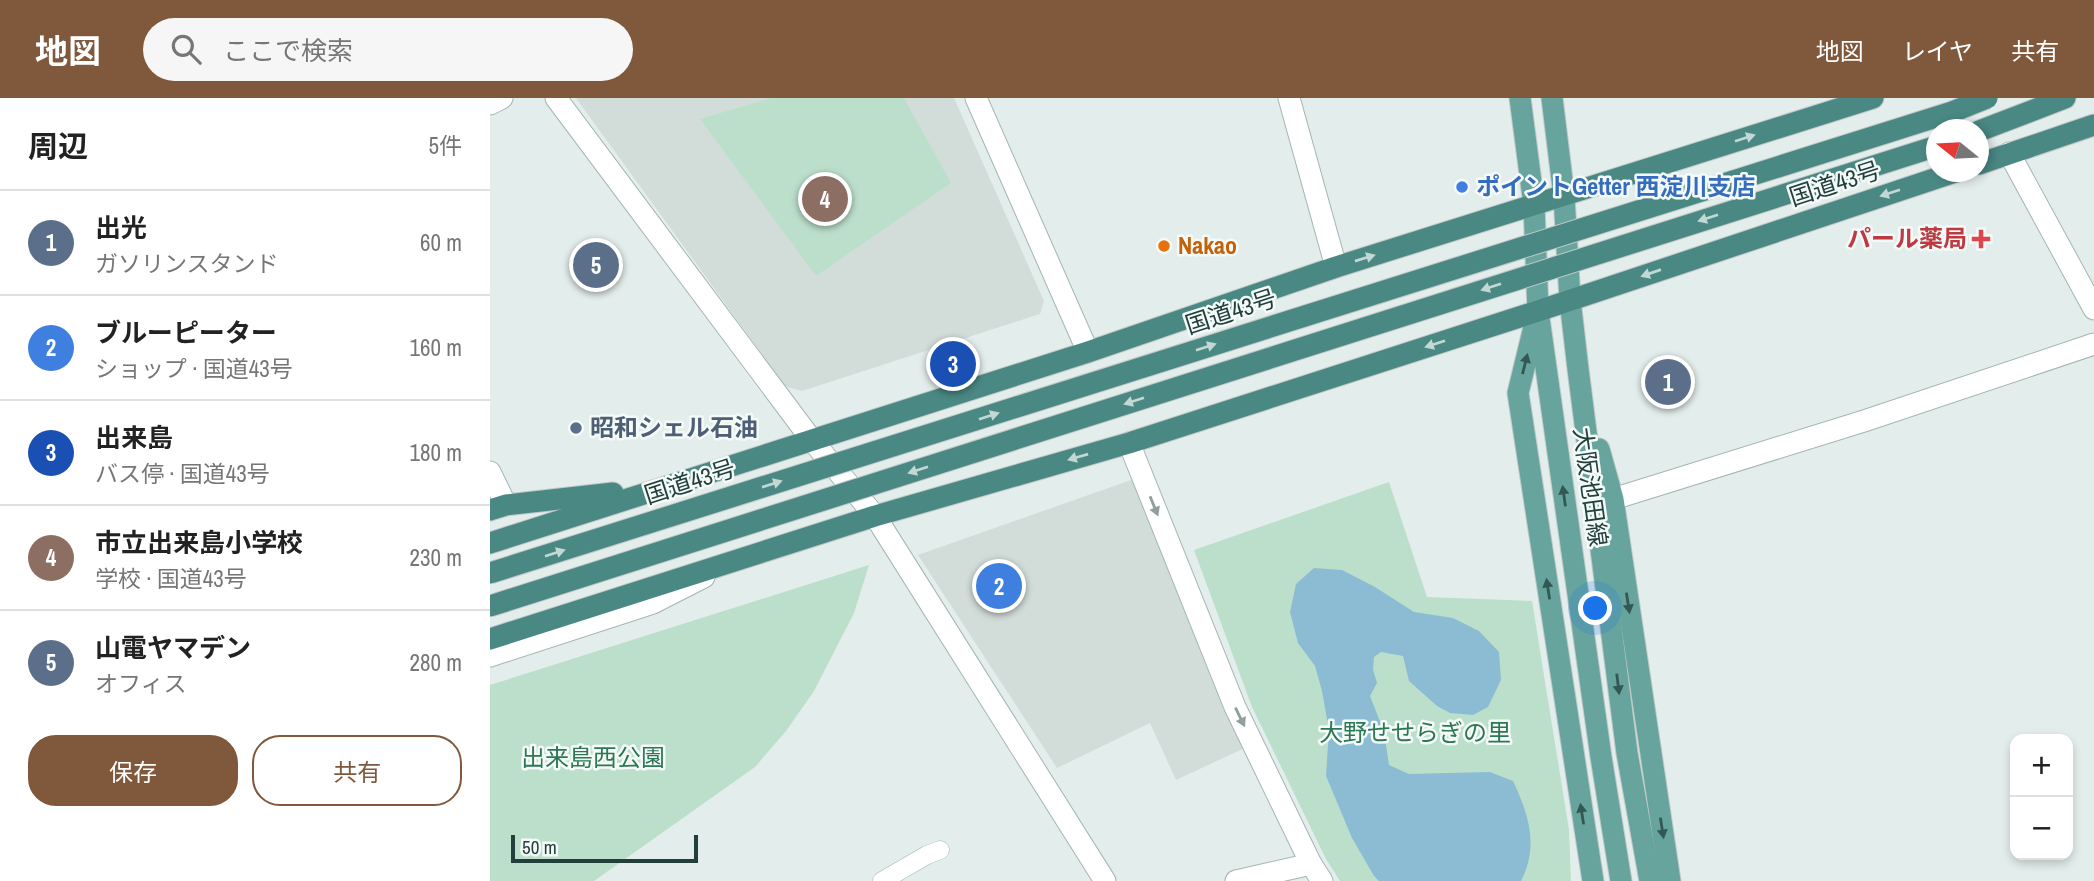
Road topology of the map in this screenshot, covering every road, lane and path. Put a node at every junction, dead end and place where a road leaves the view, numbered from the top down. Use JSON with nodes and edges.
{"nodes":[{"id":1,"x":502,"y":98,"type":"edge"},
{"id":2,"x":556,"y":98,"type":"edge"},
{"id":3,"x":976,"y":98,"type":"edge"},
{"id":4,"x":1289,"y":98,"type":"edge"},
{"id":5,"x":1520,"y":98,"type":"edge"},
{"id":6,"x":1552,"y":98,"type":"edge"},
{"id":7,"x":1873,"y":98,"type":"edge"},
{"id":8,"x":1987,"y":98,"type":"edge"},
{"id":9,"x":2065,"y":98,"type":"edge"},
{"id":10,"x":490,"y":104,"type":"edge"},
{"id":11,"x":2094,"y":125,"type":"edge"},
{"id":12,"x":1989,"y":127,"type":"edge"},
{"id":13,"x":1926,"y":149,"type":"edge"},
{"id":14,"x":2009,"y":153,"type":"junction"},
{"id":15,"x":1989,"y":160,"type":"edge"},
{"id":16,"x":1926,"y":182,"type":"edge"},
{"id":17,"x":1564,"y":196,"type":"junction"},
{"id":18,"x":1534,"y":205,"type":"junction"},
{"id":19,"x":1336,"y":267,"type":"junction"},
{"id":20,"x":1570,"y":300,"type":"junction"},
{"id":21,"x":2094,"y":309,"type":"edge"},
{"id":22,"x":1538,"y":311,"type":"junction"},
{"id":23,"x":2094,"y":344,"type":"edge"},
{"id":24,"x":1088,"y":352,"type":"junction"},
{"id":25,"x":1578,"y":369,"type":"junction"},
{"id":26,"x":811,"y":439,"type":"junction"},
{"id":27,"x":1129,"y":443,"type":"junction"},
{"id":28,"x":490,"y":472,"type":"edge"},
{"id":29,"x":655,"y":489,"type":"junction"},
{"id":30,"x":1613,"y":499,"type":"junction"},
{"id":31,"x":498,"y":507,"type":"edge"},
{"id":32,"x":875,"y":516,"type":"junction"},
{"id":33,"x":490,"y":543,"type":"edge"},
{"id":34,"x":728,"y":565,"type":"junction"},
{"id":35,"x":490,"y":573,"type":"edge"},
{"id":36,"x":490,"y":606,"type":"edge"},
{"id":37,"x":490,"y":639,"type":"edge"},
{"id":38,"x":490,"y":656,"type":"edge"},
{"id":39,"x":940,"y":850,"type":"dead end"},
{"id":40,"x":1316,"y":873,"type":"edge"},
{"id":41,"x":882,"y":881,"type":"edge"},
{"id":42,"x":1105,"y":881,"type":"edge"},
{"id":43,"x":1236,"y":881,"type":"edge"},
{"id":44,"x":1592,"y":881,"type":"edge"},
{"id":45,"x":1621,"y":881,"type":"edge"},
{"id":46,"x":1650,"y":881,"type":"edge"},
{"id":47,"x":1670,"y":881,"type":"edge"}],
"edges":[{"from":1,"to":10,"type":"street"},
{"from":2,"to":26,"type":"street"},
{"from":3,"to":24,"type":"street"},
{"from":4,"to":19,"type":"street"},
{"from":5,"to":18,"type":"main road","name":"大阪池田線"},
{"from":6,"to":17,"type":"main road","name":"大阪池田線"},
{"from":17,"to":7,"type":"highway","name":"国道43号","one_way":true},
{"from":35,"to":8,"type":"highway","name":"国道43号","one_way":true,"bridge":true},
{"from":9,"to":12,"type":"highway"},
{"from":11,"to":14,"type":"highway"},
{"from":13,"to":36,"type":"highway","name":"国道43号","one_way":true,"bridge":true},
{"from":14,"to":15,"type":"highway"},
{"from":14,"to":21,"type":"street"},
{"from":16,"to":20,"type":"highway","name":"国道43号","one_way":true},
{"from":17,"to":18,"type":"highway","name":"国道43号"},
{"from":17,"to":20,"type":"main road","name":"大阪池田線"},
{"from":19,"to":18,"type":"highway","name":"国道43号","one_way":true},
{"from":18,"to":22,"type":"main road","name":"大阪池田線"},
{"from":19,"to":24,"type":"highway","name":"国道43号"},
{"from":20,"to":22,"type":"highway","name":"国道43号"},
{"from":20,"to":25,"type":"main road","name":"大阪池田線"},
{"from":22,"to":27,"type":"highway","name":"国道43号","one_way":true},
{"from":44,"to":22,"type":"main road","one_way":true},
{"from":45,"to":22,"type":"main road","name":"大阪池田線","one_way":true},
{"from":23,"to":30,"type":"street"},
{"from":24,"to":26,"type":"highway","name":"国道43号"},
{"from":25,"to":30,"type":"main road"},
{"from":25,"to":46,"type":"main road","name":"大阪池田線","one_way":true},
{"from":26,"to":29,"type":"highway","name":"国道43号"},
{"from":26,"to":32,"type":"street"},
{"from":27,"to":32,"type":"highway","name":"国道43号","one_way":true},
{"from":27,"to":40,"type":"street","one_way":true},
{"from":28,"to":31,"type":"street"},
{"from":29,"to":31,"type":"highway"},
{"from":29,"to":33,"type":"highway","name":"国道43号"},
{"from":30,"to":47,"type":"main road","one_way":true},
{"from":32,"to":34,"type":"highway","name":"国道43号"},
{"from":32,"to":42,"type":"street"},
{"from":34,"to":37,"type":"highway","name":"国道43号"},
{"from":34,"to":38,"type":"street"},
{"from":39,"to":41,"type":"street"},
{"from":40,"to":43,"type":"street"}]}
